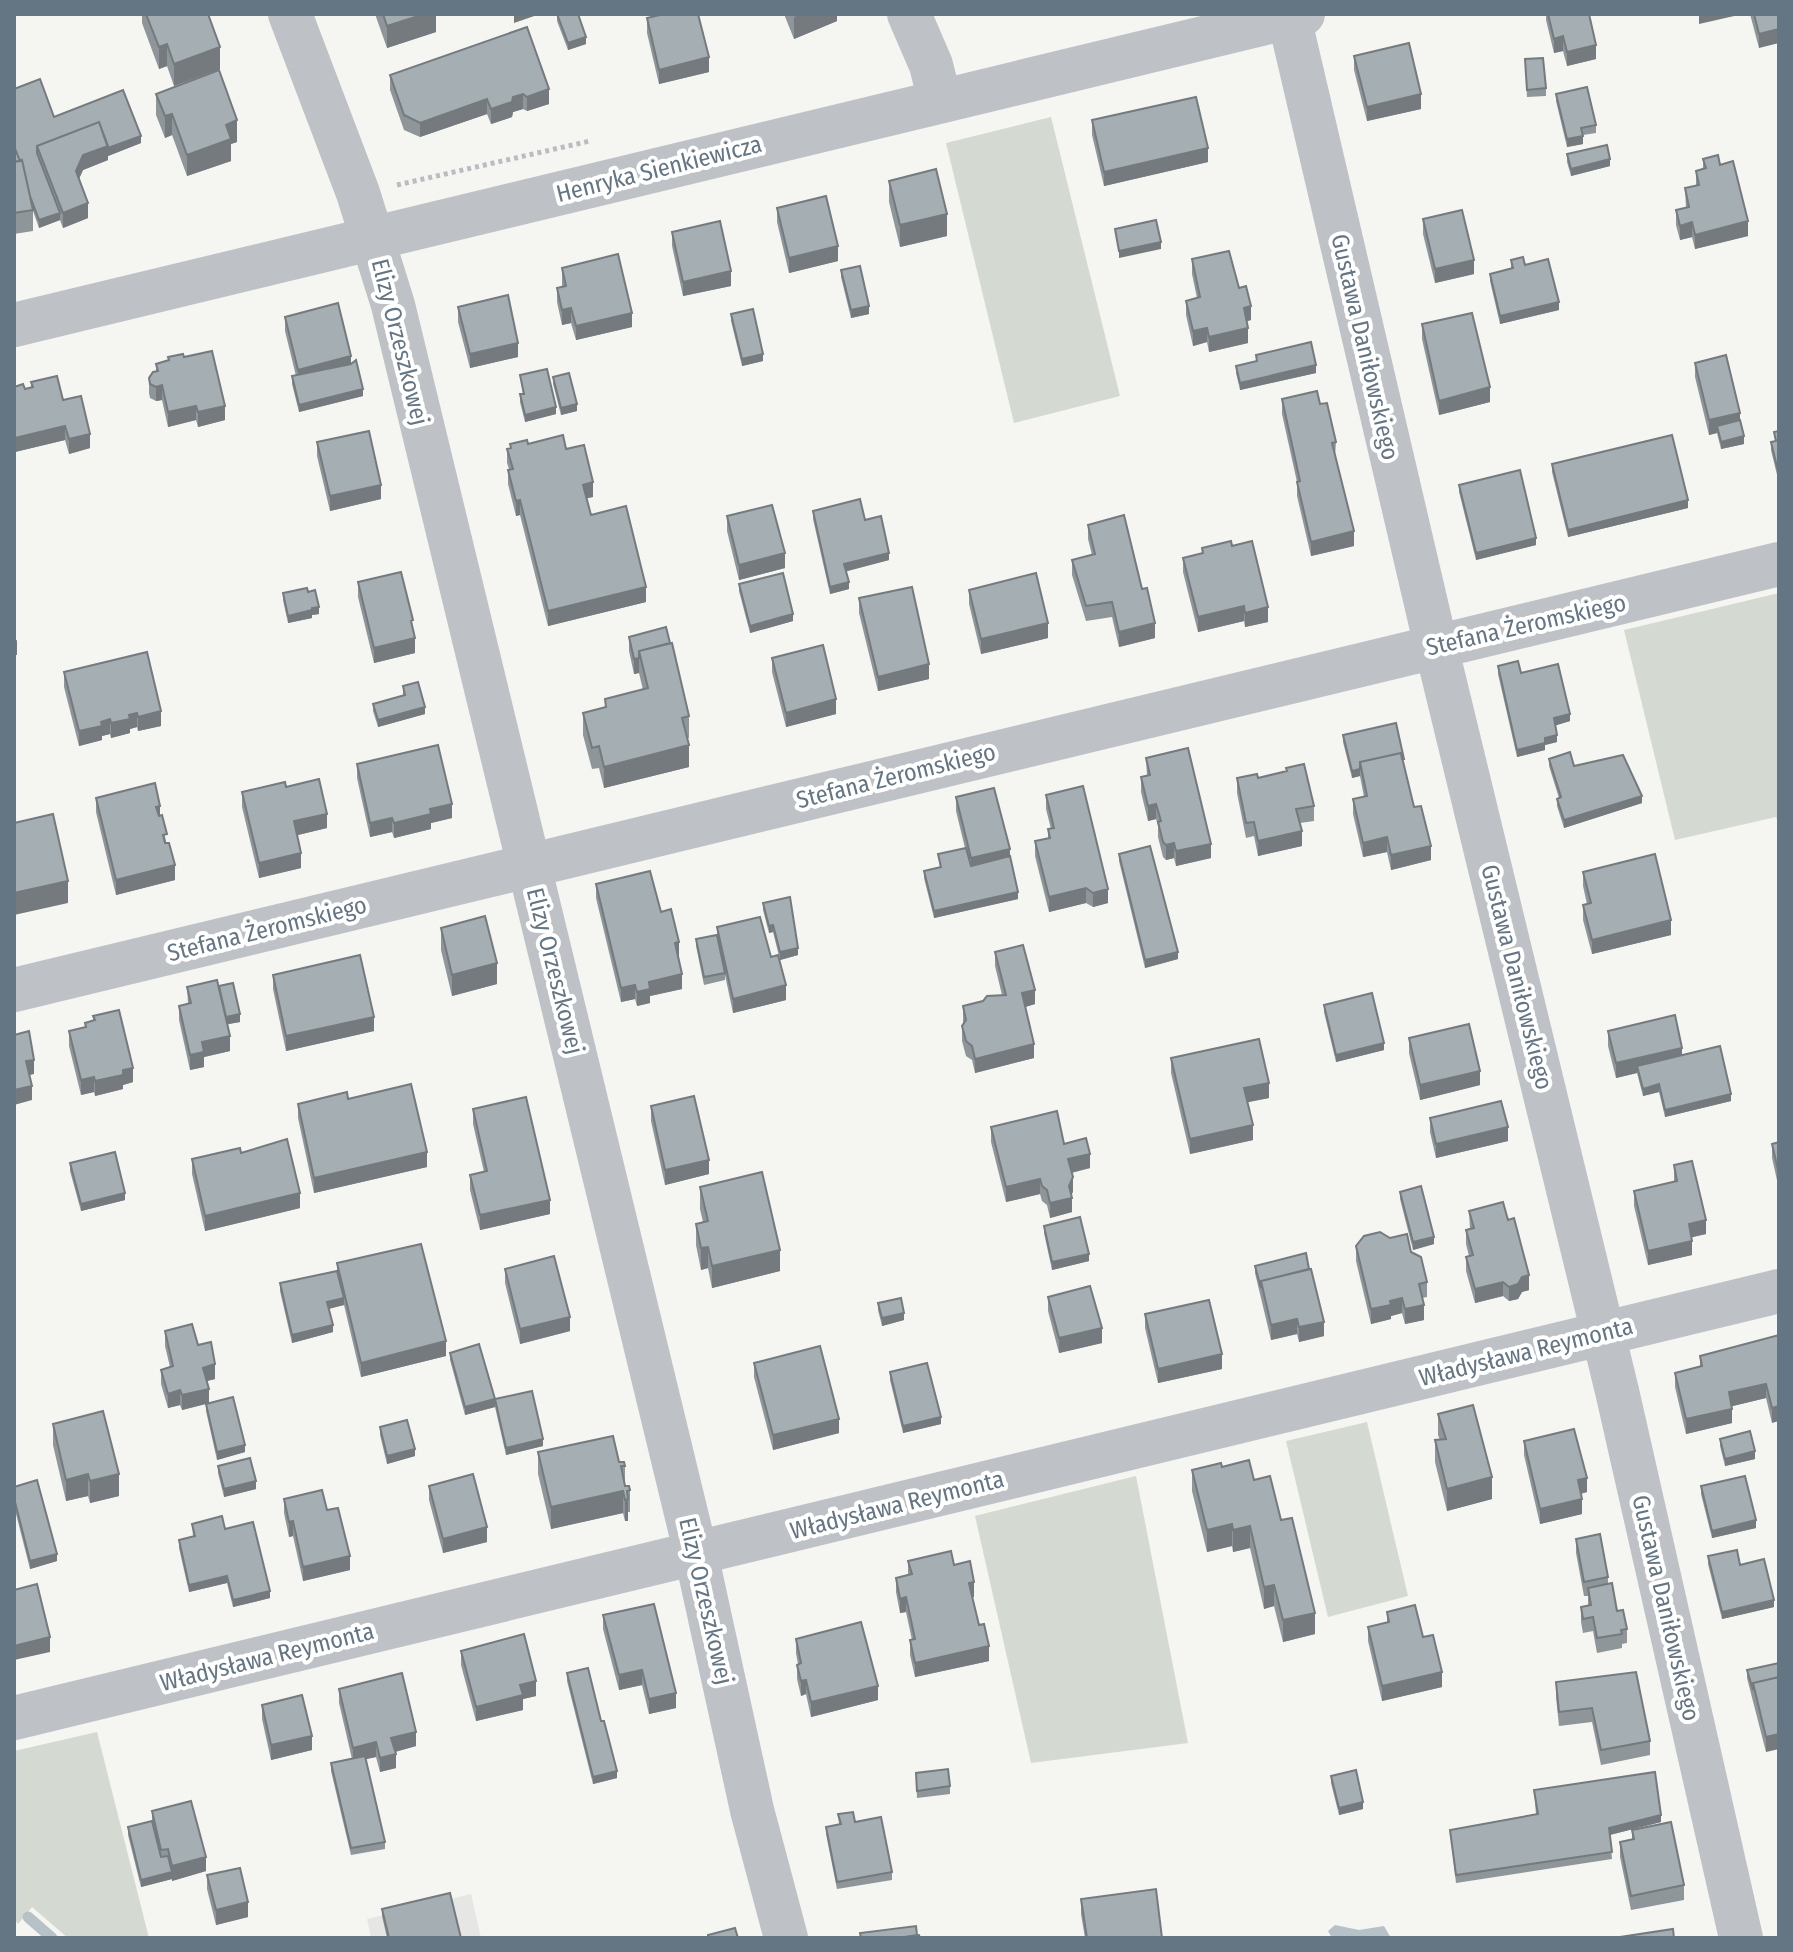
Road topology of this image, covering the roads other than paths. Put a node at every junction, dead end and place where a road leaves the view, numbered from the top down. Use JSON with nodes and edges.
{"nodes":[{"id":1,"x":290,"y":14,"type":"edge"},
{"id":2,"x":909,"y":14,"type":"edge"},
{"id":3,"x":1296,"y":16,"type":"edge"},
{"id":4,"x":940,"y":101,"type":"junction"},
{"id":5,"x":373,"y":237,"type":"junction"},
{"id":6,"x":14,"y":325,"type":"edge"},
{"id":7,"x":1779,"y":564,"type":"edge"},
{"id":8,"x":1436,"y":646,"type":"junction"},
{"id":9,"x":529,"y":865,"type":"junction"},
{"id":10,"x":14,"y":990,"type":"edge"},
{"id":11,"x":1779,"y":1291,"type":"edge"},
{"id":12,"x":1603,"y":1333,"type":"junction"},
{"id":13,"x":696,"y":1554,"type":"junction"},
{"id":14,"x":14,"y":1718,"type":"edge"},
{"id":15,"x":786,"y":1938,"type":"edge"},
{"id":16,"x":1741,"y":1938,"type":"edge"}],
"edges":[{"from":1,"to":5,"type":"street","name":"Elizy Orzeszkowej"},
{"from":2,"to":4,"type":"street"},
{"from":3,"to":4,"type":"street","name":"Henryka Sienkiewicza"},
{"from":3,"to":8,"type":"street","name":"Gustawa Daniłowskiego"},
{"from":4,"to":5,"type":"street","name":"Henryka Sienkiewicza"},
{"from":5,"to":6,"type":"street","name":"Henryka Sienkiewicza"},
{"from":5,"to":9,"type":"street","name":"Elizy Orzeszkowej"},
{"from":7,"to":8,"type":"street","name":"Stefana Żeromskiego"},
{"from":8,"to":9,"type":"street","name":"Stefana Żeromskiego"},
{"from":8,"to":12,"type":"street","name":"Gustawa Daniłowskiego"},
{"from":9,"to":10,"type":"street","name":"Stefana Żeromskiego"},
{"from":9,"to":13,"type":"street","name":"Elizy Orzeszkowej"},
{"from":11,"to":12,"type":"street","name":"Władysława Reymonta"},
{"from":12,"to":13,"type":"street","name":"Władysława Reymonta"},
{"from":12,"to":16,"type":"street","name":"Gustawa Daniłowskiego"},
{"from":13,"to":14,"type":"street","name":"Władysława Reymonta"},
{"from":13,"to":15,"type":"street","name":"Elizy Orzeszkowej"}]}
